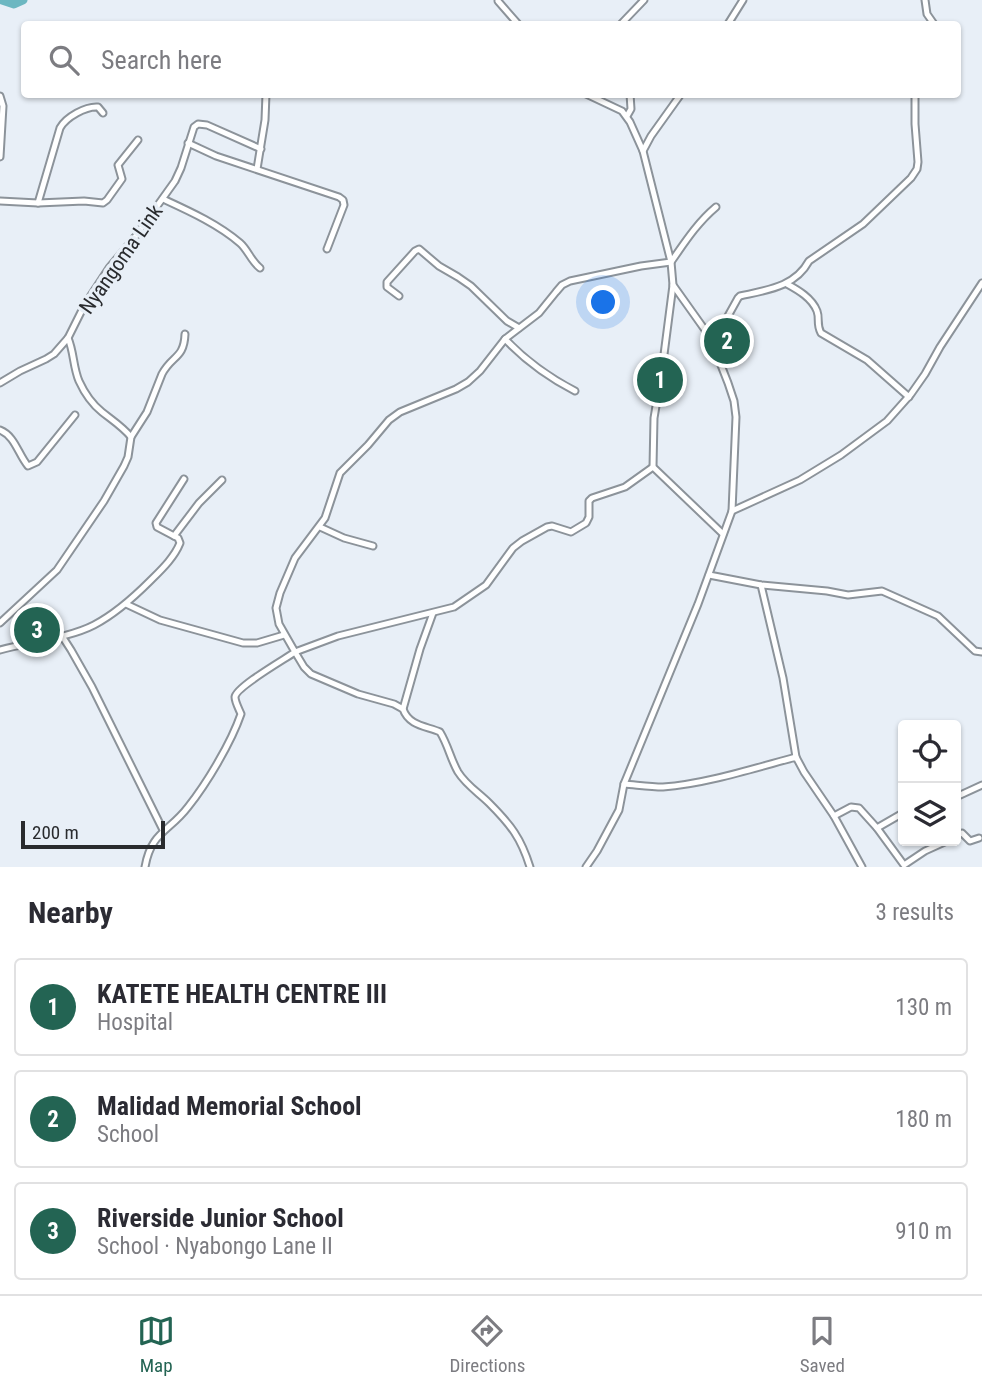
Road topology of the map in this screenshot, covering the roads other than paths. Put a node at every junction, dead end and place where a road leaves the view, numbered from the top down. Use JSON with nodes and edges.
{"nodes":[{"id":1,"x":644,"y":0,"type":"edge"},
{"id":2,"x":743,"y":0,"type":"edge"},
{"id":3,"x":925,"y":0,"type":"edge"},
{"id":4,"x":498,"y":1,"type":"edge"},
{"id":5,"x":516,"y":21,"type":"edge"},
{"id":6,"x":624,"y":21,"type":"edge"},
{"id":7,"x":730,"y":21,"type":"edge"},
{"id":8,"x":932,"y":21,"type":"edge"},
{"id":9,"x":0,"y":96,"type":"edge"},
{"id":10,"x":266,"y":98,"type":"edge"},
{"id":11,"x":595,"y":98,"type":"edge"},
{"id":12,"x":630,"y":98,"type":"edge"},
{"id":13,"x":678,"y":98,"type":"edge"},
{"id":14,"x":915,"y":98,"type":"edge"},
{"id":15,"x":103,"y":113,"type":"dead end"},
{"id":16,"x":627,"y":116,"type":"junction"},
{"id":17,"x":138,"y":140,"type":"dead end"},
{"id":18,"x":188,"y":143,"type":"junction"},
{"id":19,"x":261,"y":149,"type":"junction"},
{"id":20,"x":643,"y":151,"type":"junction"},
{"id":21,"x":0,"y":157,"type":"edge"},
{"id":22,"x":257,"y":169,"type":"junction"},
{"id":23,"x":163,"y":200,"type":"junction"},
{"id":24,"x":0,"y":201,"type":"edge"},
{"id":25,"x":38,"y":203,"type":"junction"},
{"id":26,"x":716,"y":207,"type":"dead end"},
{"id":27,"x":327,"y":249,"type":"dead end"},
{"id":28,"x":671,"y":262,"type":"junction"},
{"id":29,"x":260,"y":268,"type":"dead end"},
{"id":30,"x":982,"y":283,"type":"edge"},
{"id":31,"x":787,"y":284,"type":"junction"},
{"id":32,"x":673,"y":285,"type":"junction"},
{"id":33,"x":398,"y":296,"type":"dead end"},
{"id":34,"x":519,"y":328,"type":"junction"},
{"id":35,"x":185,"y":334,"type":"dead end"},
{"id":36,"x":68,"y":338,"type":"junction"},
{"id":37,"x":505,"y":339,"type":"junction"},
{"id":38,"x":713,"y":343,"type":"junction"},
{"id":39,"x":0,"y":383,"type":"edge"},
{"id":40,"x":575,"y":391,"type":"dead end"},
{"id":41,"x":909,"y":397,"type":"junction"},
{"id":42,"x":75,"y":415,"type":"dead end"},
{"id":43,"x":0,"y":430,"type":"edge"},
{"id":44,"x":131,"y":437,"type":"junction"},
{"id":45,"x":653,"y":467,"type":"junction"},
{"id":46,"x":184,"y":479,"type":"dead end"},
{"id":47,"x":222,"y":480,"type":"dead end"},
{"id":48,"x":732,"y":511,"type":"junction"},
{"id":49,"x":320,"y":527,"type":"junction"},
{"id":50,"x":723,"y":534,"type":"junction"},
{"id":51,"x":174,"y":536,"type":"junction"},
{"id":52,"x":373,"y":546,"type":"dead end"},
{"id":53,"x":709,"y":575,"type":"junction"},
{"id":54,"x":761,"y":585,"type":"junction"},
{"id":55,"x":126,"y":604,"type":"junction"},
{"id":56,"x":433,"y":613,"type":"junction"},
{"id":57,"x":0,"y":623,"type":"edge"},
{"id":58,"x":284,"y":635,"type":"junction"},
{"id":59,"x":62,"y":636,"type":"junction"},
{"id":60,"x":0,"y":650,"type":"edge"},
{"id":61,"x":295,"y":652,"type":"junction"},
{"id":62,"x":982,"y":652,"type":"edge"},
{"id":63,"x":403,"y":709,"type":"junction"},
{"id":64,"x":796,"y":757,"type":"junction"},
{"id":65,"x":624,"y":785,"type":"junction"},
{"id":66,"x":982,"y":785,"type":"edge"},
{"id":67,"x":961,"y":795,"type":"edge"},
{"id":68,"x":834,"y":816,"type":"junction"},
{"id":69,"x":898,"y":816,"type":"edge"},
{"id":70,"x":877,"y":828,"type":"junction"},
{"id":71,"x":163,"y":830,"type":"junction"},
{"id":72,"x":961,"y":833,"type":"edge"},
{"id":73,"x":979,"y":838,"type":"dead end"},
{"id":74,"x":938,"y":846,"type":"edge"},
{"id":75,"x":145,"y":867,"type":"edge"},
{"id":76,"x":530,"y":867,"type":"edge"},
{"id":77,"x":586,"y":867,"type":"edge"},
{"id":78,"x":862,"y":867,"type":"edge"}],
"edges":[{"from":1,"to":6,"type":"street"},
{"from":2,"to":7,"type":"street"},
{"from":3,"to":8,"type":"street"},
{"from":4,"to":5,"type":"street"},
{"from":9,"to":21,"type":"street"},
{"from":10,"to":19,"type":"street"},
{"from":11,"to":16,"type":"street"},
{"from":12,"to":16,"type":"street"},
{"from":13,"to":20,"type":"street"},
{"from":14,"to":31,"type":"street"},
{"from":15,"to":25,"type":"street"},
{"from":16,"to":20,"type":"street"},
{"from":17,"to":25,"type":"street"},
{"from":18,"to":19,"type":"street"},
{"from":18,"to":22,"type":"street"},
{"from":18,"to":23,"type":"street","name":"Nyangoma Link"},
{"from":19,"to":22,"type":"street"},
{"from":20,"to":28,"type":"street"},
{"from":22,"to":27,"type":"street"},
{"from":23,"to":29,"type":"street"},
{"from":23,"to":36,"type":"street","name":"Nyangoma Link"},
{"from":24,"to":25,"type":"street"},
{"from":26,"to":28,"type":"street"},
{"from":28,"to":32,"type":"street"},
{"from":28,"to":34,"type":"street"},
{"from":30,"to":41,"type":"street"},
{"from":31,"to":38,"type":"street"},
{"from":31,"to":41,"type":"street"},
{"from":32,"to":38,"type":"street"},
{"from":32,"to":45,"type":"street"},
{"from":33,"to":34,"type":"street"},
{"from":34,"to":37,"type":"street"},
{"from":35,"to":44,"type":"street"},
{"from":36,"to":39,"type":"street","name":"Nyangoma Link"},
{"from":36,"to":44,"type":"street"},
{"from":37,"to":40,"type":"street"},
{"from":37,"to":49,"type":"street"},
{"from":38,"to":48,"type":"street"},
{"from":41,"to":48,"type":"street"},
{"from":42,"to":43,"type":"street"},
{"from":44,"to":57,"type":"street"},
{"from":45,"to":50,"type":"street"},
{"from":45,"to":56,"type":"street"},
{"from":46,"to":51,"type":"street"},
{"from":47,"to":51,"type":"street"},
{"from":48,"to":50,"type":"street"},
{"from":49,"to":52,"type":"street"},
{"from":49,"to":58,"type":"street"},
{"from":50,"to":53,"type":"street"},
{"from":51,"to":55,"type":"street"},
{"from":53,"to":54,"type":"street"},
{"from":53,"to":65,"type":"street"},
{"from":54,"to":62,"type":"street"},
{"from":54,"to":64,"type":"street"},
{"from":55,"to":58,"type":"street"},
{"from":55,"to":59,"type":"street"},
{"from":56,"to":61,"type":"street"},
{"from":56,"to":63,"type":"street"},
{"from":58,"to":61,"type":"street"},
{"from":59,"to":60,"type":"street"},
{"from":59,"to":71,"type":"street"},
{"from":61,"to":63,"type":"street"},
{"from":61,"to":71,"type":"street"},
{"from":63,"to":76,"type":"street"},
{"from":64,"to":65,"type":"street"},
{"from":64,"to":68,"type":"street"},
{"from":65,"to":77,"type":"street"},
{"from":66,"to":67,"type":"street"},
{"from":68,"to":70,"type":"street"},
{"from":68,"to":78,"type":"street"},
{"from":69,"to":70,"type":"street"},
{"from":70,"to":74,"type":"street"},
{"from":71,"to":75,"type":"street"},
{"from":72,"to":73,"type":"street"}]}
